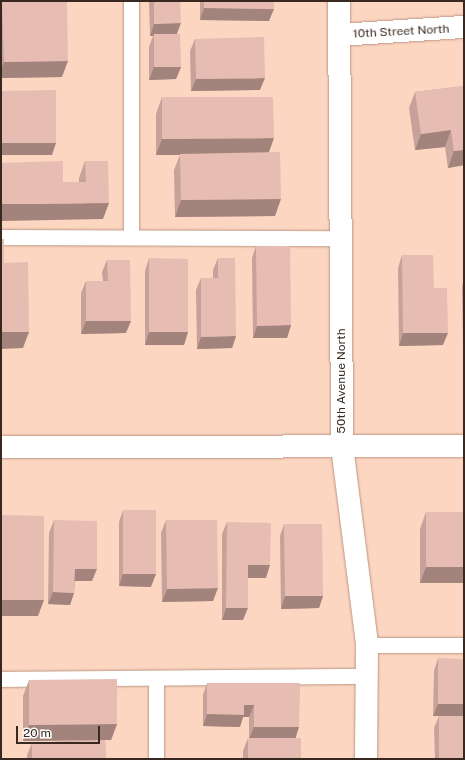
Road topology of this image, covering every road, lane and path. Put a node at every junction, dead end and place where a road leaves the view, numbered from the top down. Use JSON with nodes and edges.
{"nodes":[{"id":1,"x":131,"y":1,"type":"edge"},
{"id":2,"x":339,"y":1,"type":"edge"},
{"id":3,"x":464,"y":27,"type":"edge"},
{"id":4,"x":339,"y":35,"type":"junction"},
{"id":5,"x":131,"y":236,"type":"junction"},
{"id":6,"x":1,"y":237,"type":"edge"},
{"id":7,"x":341,"y":238,"type":"junction"},
{"id":8,"x":342,"y":446,"type":"junction"},
{"id":9,"x":464,"y":446,"type":"edge"},
{"id":10,"x":1,"y":447,"type":"edge"},
{"id":11,"x":367,"y":645,"type":"junction"},
{"id":12,"x":464,"y":645,"type":"edge"},
{"id":13,"x":367,"y":676,"type":"junction"},
{"id":14,"x":1,"y":679,"type":"edge"},
{"id":15,"x":156,"y":679,"type":"junction"},
{"id":16,"x":156,"y":759,"type":"edge"},
{"id":17,"x":366,"y":759,"type":"edge"}],
"edges":[{"from":1,"to":5,"type":"lane"},
{"from":2,"to":4,"type":"street","name":"50th Avenue North"},
{"from":3,"to":4,"type":"street","name":"10th Street North"},
{"from":4,"to":7,"type":"street","name":"50th Avenue North"},
{"from":5,"to":6,"type":"lane"},
{"from":5,"to":7,"type":"lane"},
{"from":7,"to":8,"type":"street","name":"50th Avenue North"},
{"from":8,"to":9,"type":"street"},
{"from":8,"to":10,"type":"street"},
{"from":8,"to":11,"type":"street","name":"50th Avenue North"},
{"from":11,"to":12,"type":"lane"},
{"from":11,"to":13,"type":"street","name":"50th Avenue North"},
{"from":13,"to":15,"type":"lane"},
{"from":13,"to":17,"type":"street","name":"50th Avenue North"},
{"from":14,"to":15,"type":"lane"},
{"from":15,"to":16,"type":"lane"}]}
